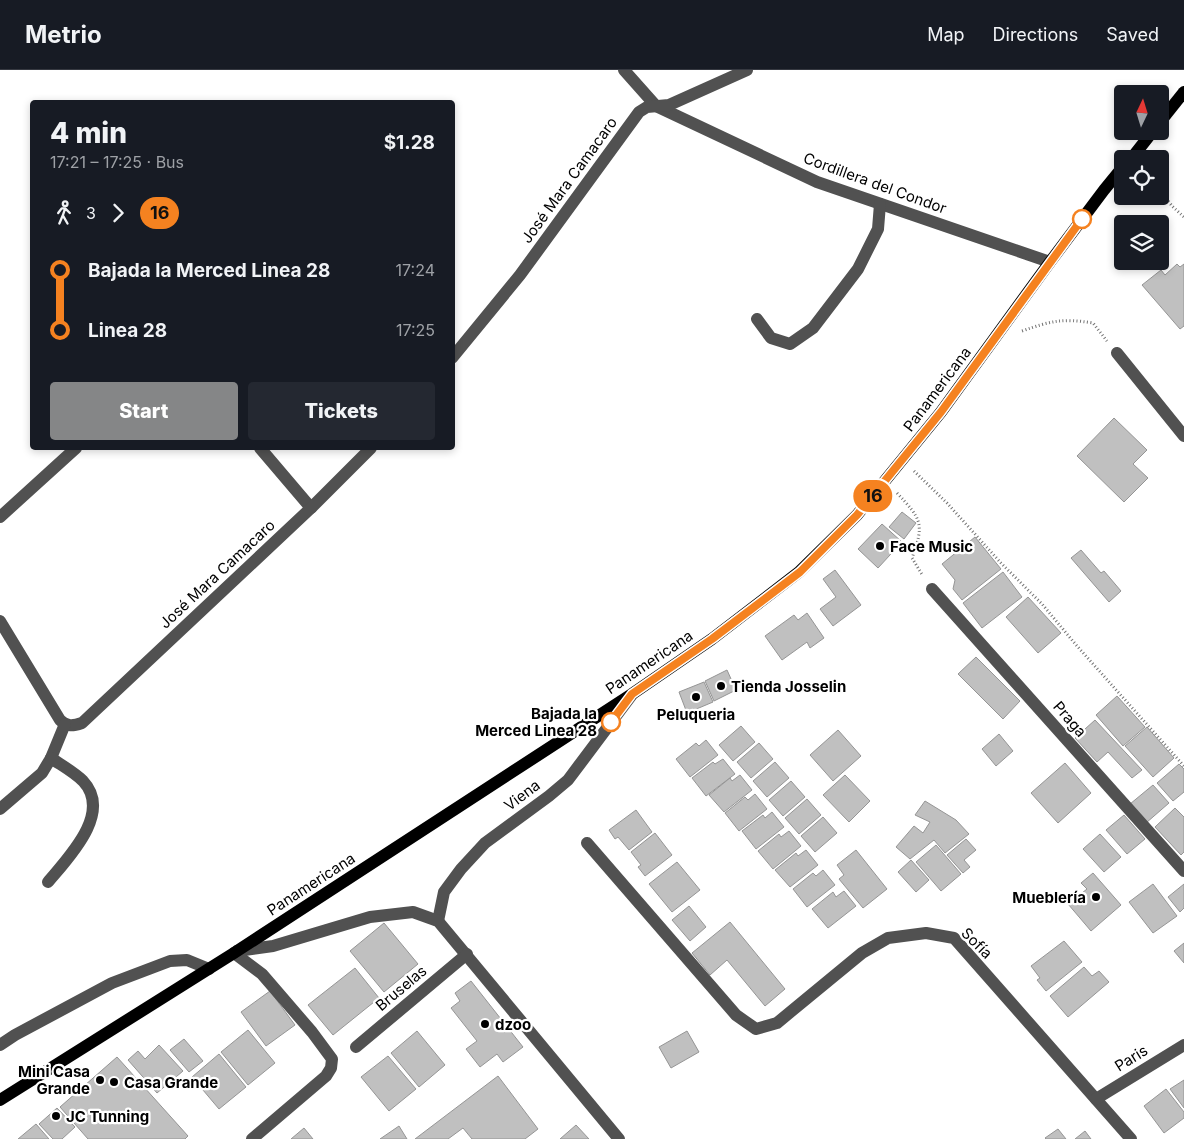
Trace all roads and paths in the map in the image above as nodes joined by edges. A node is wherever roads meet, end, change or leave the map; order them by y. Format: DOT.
graph roads {
  1 [pos="624,70"];
  2 [pos="746,70"];
  3 [pos="1184,92"];
  4 [pos="656,106"];
  5 [pos="1169,111"];
  6 [pos="1146,140"];
  7 [pos="1138,150"];
  8 [pos="1114,178"];
  9 [pos="1169,202"];
  10 [pos="880,204"];
  11 [pos="1184,216"];
  12 [pos="1050,262"];
  13 [pos="757,319"];
  14 [pos="995,339"];
  15 [pos="1117,353"];
  16 [pos="455,354"];
  17 [pos="1184,436"];
  18 [pos="74,450"];
  19 [pos="262,450"];
  20 [pos="369,450"];
  21 [pos="902,460"];
  22 [pos="885,481"];
  23 [pos="311,508"];
  24 [pos="0,517"];
  25 [pos="932,589"];
  26 [pos="0,622"];
  27 [pos="632,694"];
  28 [pos="65,724"];
  29 [pos="51,758"];
  30 [pos="1184,766"];
  31 [pos="0,809"];
  32 [pos="588,843"];
  33 [pos="1184,871"];
  34 [pos="48,882"];
  35 [pos="438,921"];
  36 [pos="236,952"];
  37 [pos="466,954"];
  38 [pos="209,969"];
  39 [pos="0,1045"];
  40 [pos="1184,1045"];
  41 [pos="356,1047"];
  42 [pos="1096,1099"];
  43 [pos="0,1100"];
  44 [pos="252,1139"];
  45 [pos="619,1139"];
  46 [pos="1131,1139"];
  1 -- 4 [label="street, Cordillera del Condor"];
  2 -- 4 [label="street, José Mara Camacaro"];
  3 -- 5 [label="main road"];
  4 -- 10 [label="street, Cordillera del Condor"];
  4 -- 16 [label="street, José Mara Camacaro"];
  6 -- 7 [label="main road"];
  8 -- 12 [label="main road, Panamericana"];
  9 -- 11 [label="path"];
  10 -- 12 [label="street, Cordillera del Condor"];
  10 -- 13 [label="street"];
  12 -- 14 [label="main road, Panamericana"];
  14 -- 15 [label="path"];
  14 -- 21 [label="main road, Panamericana"];
  15 -- 17 [label="street"];
  18 -- 24 [label="street"];
  19 -- 23 [label="street"];
  20 -- 23 [label="street, José Mara Camacaro"];
  21 -- 22 [label="main road, Panamericana"];
  21 -- 30 [label="path"];
  22 -- 25 [label="path"];
  22 -- 27 [label="main road, Panamericana"];
  23 -- 28 [label="street, José Mara Camacaro"];
  25 -- 33 [label="street, Praga"];
  26 -- 28 [label="street"];
  27 -- 35 [label="street, Viena"];
  27 -- 36 [label="main road, Panamericana"];
  28 -- 29 [label="street"];
  29 -- 31 [label="street"];
  29 -- 34 [label="street"];
  32 -- 42 [label="street, Sofía"];
  35 -- 36 [label="street"];
  35 -- 37 [label="street"];
  36 -- 38 [label="main road, Panamericana"];
  36 -- 44 [label="street"];
  37 -- 41 [label="street, Bruselas"];
  37 -- 45 [label="street"];
  38 -- 39 [label="street"];
  38 -- 43 [label="main road, Panamericana"];
  40 -- 42 [label="street, Paris"];
  42 -- 46 [label="street, Sofía"];
}
